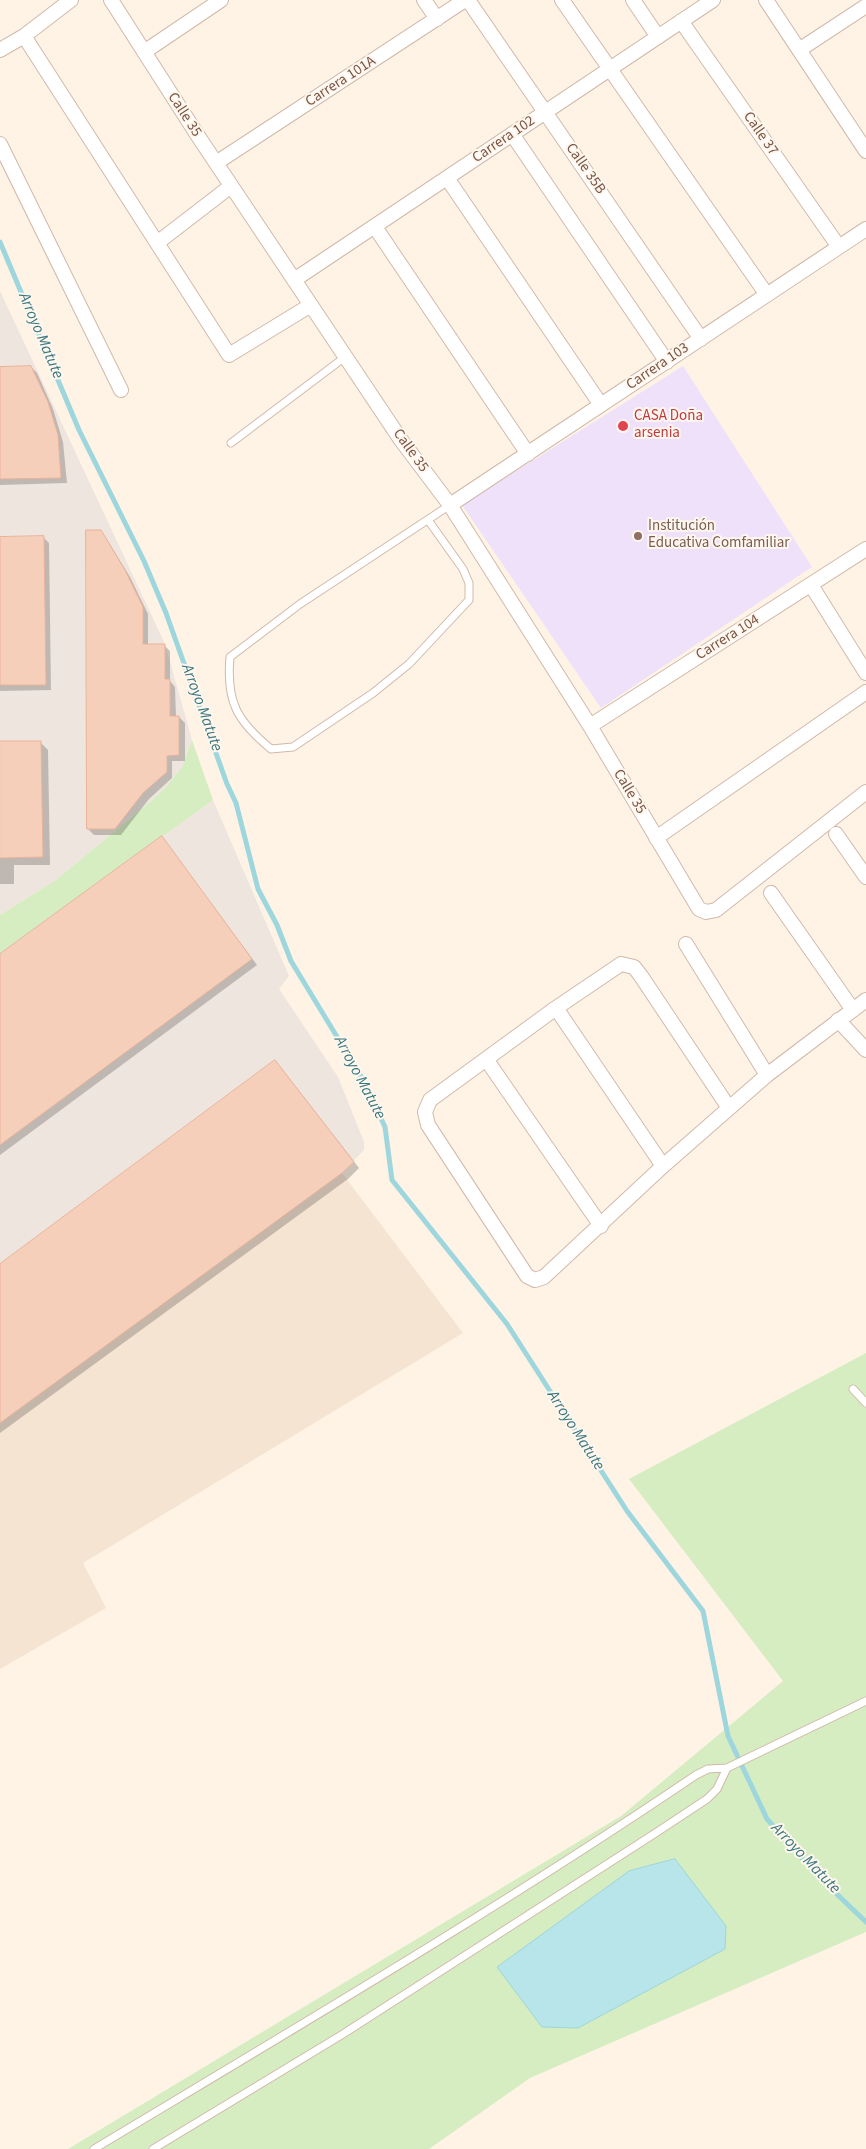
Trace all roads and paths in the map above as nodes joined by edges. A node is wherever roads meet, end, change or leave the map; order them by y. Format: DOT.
graph roads {
  1 [pos="71,0"];
  2 [pos="111,0"];
  3 [pos="221,0"];
  4 [pos="424,0"];
  5 [pos="467,0"];
  6 [pos="562,0"];
  7 [pos="633,0"];
  8 [pos="713,0"];
  9 [pos="766,0"];
  10 [pos="866,6"];
  11 [pos="437,19"];
  12 [pos="682,21"];
  13 [pos="24,36"];
  14 [pos="658,37"];
  15 [pos="0,50"];
  16 [pos="799,50"];
  17 [pos="144,52"];
  18 [pos="610,69"];
  19 [pos="545,112"];
  20 [pos="512,134"];
  21 [pos="0,144"];
  22 [pos="866,151"];
  23 [pos="216,163"];
  24 [pos="447,178"];
  25 [pos="231,186"];
  26 [pos="375,227"];
  27 [pos="866,229"];
  28 [pos="157,243"];
  29 [pos="839,247"];
  30 [pos="294,280"];
  31 [pos="767,295"];
  32 [pos="311,305"];
  33 [pos="701,339"];
  34 [pos="345,357"];
  35 [pos="667,362"];
  36 [pos="121,390"];
  37 [pos="601,405"];
  38 [pos="231,443"];
  39 [pos="528,454"];
  40 [pos="450,505"];
  41 [pos="428,520"];
  42 [pos="866,550"];
  43 [pos="810,585"];
  44 [pos="866,673"];
  45 [pos="866,692"];
  46 [pos="590,726"];
  47 [pos="866,792"];
  48 [pos="836,834"];
  49 [pos="656,838"];
  50 [pos="866,877"];
  51 [pos="771,893"];
  52 [pos="686,944"];
  53 [pos="866,1000"];
  54 [pos="556,1008"];
  55 [pos="853,1010"];
  56 [pos="838,1020"];
  57 [pos="866,1050"];
  58 [pos="486,1059"];
  59 [pos="767,1075"];
  60 [pos="729,1108"];
  61 [pos="663,1166"];
  62 [pos="601,1226"];
  63 [pos="853,1389"];
  64 [pos="866,1403"];
  65 [pos="866,1700"];
  66 [pos="727,1768"];
  67 [pos="94,2149"];
  68 [pos="152,2149"];
  1 -- 13 [label="street"];
  2 -- 17 [label="street, Calle 35"];
  3 -- 17 [label="street"];
  4 -- 11 [label="street"];
  5 -- 11 [label="street, Carrera 101A"];
  5 -- 19 [label="street, Calle 35B"];
  6 -- 18 [label="street"];
  7 -- 14 [label="street"];
  8 -- 12 [label="street, Carrera 102"];
  9 -- 16 [label="street"];
  10 -- 16 [label="street"];
  11 -- 23 [label="street, Carrera 101A"];
  12 -- 14 [label="street, Carrera 102"];
  12 -- 29 [label="street, Calle 37"];
  13 -- 15 [label="street"];
  13 -- 28 [label="street"];
  14 -- 18 [label="street, Carrera 102"];
  16 -- 22 [label="street"];
  17 -- 23 [label="street, Calle 35"];
  18 -- 19 [label="street, Carrera 102"];
  18 -- 31 [label="street"];
  19 -- 20 [label="street, Carrera 102"];
  19 -- 33 [label="street, Calle 35B"];
  20 -- 24 [label="street, Carrera 102"];
  20 -- 35 [label="street"];
  21 -- 36 [label="street"];
  23 -- 25 [label="street, Calle 35"];
  24 -- 26 [label="street, Carrera 102"];
  24 -- 37 [label="street"];
  25 -- 28 [label="street"];
  25 -- 30 [label="street, Calle 35"];
  26 -- 30 [label="street, Carrera 102"];
  26 -- 39 [label="street"];
  27 -- 29 [label="street, Carrera 103"];
  28 -- 32 [label="street"];
  29 -- 31 [label="street, Carrera 103"];
  30 -- 32 [label="street, Calle 35"];
  31 -- 33 [label="street, Carrera 103"];
  32 -- 34 [label="street, Calle 35"];
  33 -- 35 [label="street, Carrera 103"];
  34 -- 38 [label="lane"];
  34 -- 40 [label="street, Calle 35"];
  35 -- 37 [label="street, Carrera 103"];
  37 -- 39 [label="street, Carrera 103"];
  39 -- 40 [label="street, Carrera 103"];
  40 -- 41 [label="lane"];
  40 -- 46 [label="street, Calle 35"];
  41 -- 41 [label="lane"];
  42 -- 43 [label="street, Carrera 104"];
  43 -- 44 [label="street"];
  43 -- 46 [label="street, Carrera 104"];
  45 -- 49 [label="street"];
  46 -- 49 [label="street, Calle 35"];
  47 -- 49 [label="street, Calle 35"];
  48 -- 50 [label="street"];
  51 -- 55 [label="street"];
  52 -- 59 [label="street"];
  53 -- 55 [label="street"];
  54 -- 58 [label="street"];
  54 -- 60 [label="street"];
  54 -- 61 [label="street"];
  55 -- 56 [label="street"];
  56 -- 57 [label="street"];
  56 -- 59 [label="street"];
  58 -- 62 [label="street"];
  58 -- 62 [label="street"];
  59 -- 60 [label="street"];
  60 -- 61 [label="street"];
  61 -- 62 [label="street"];
  63 -- 64 [label="lane"];
  65 -- 66 [label="lane"];
  66 -- 67 [label="lane"];
  66 -- 68 [label="lane"];
}
